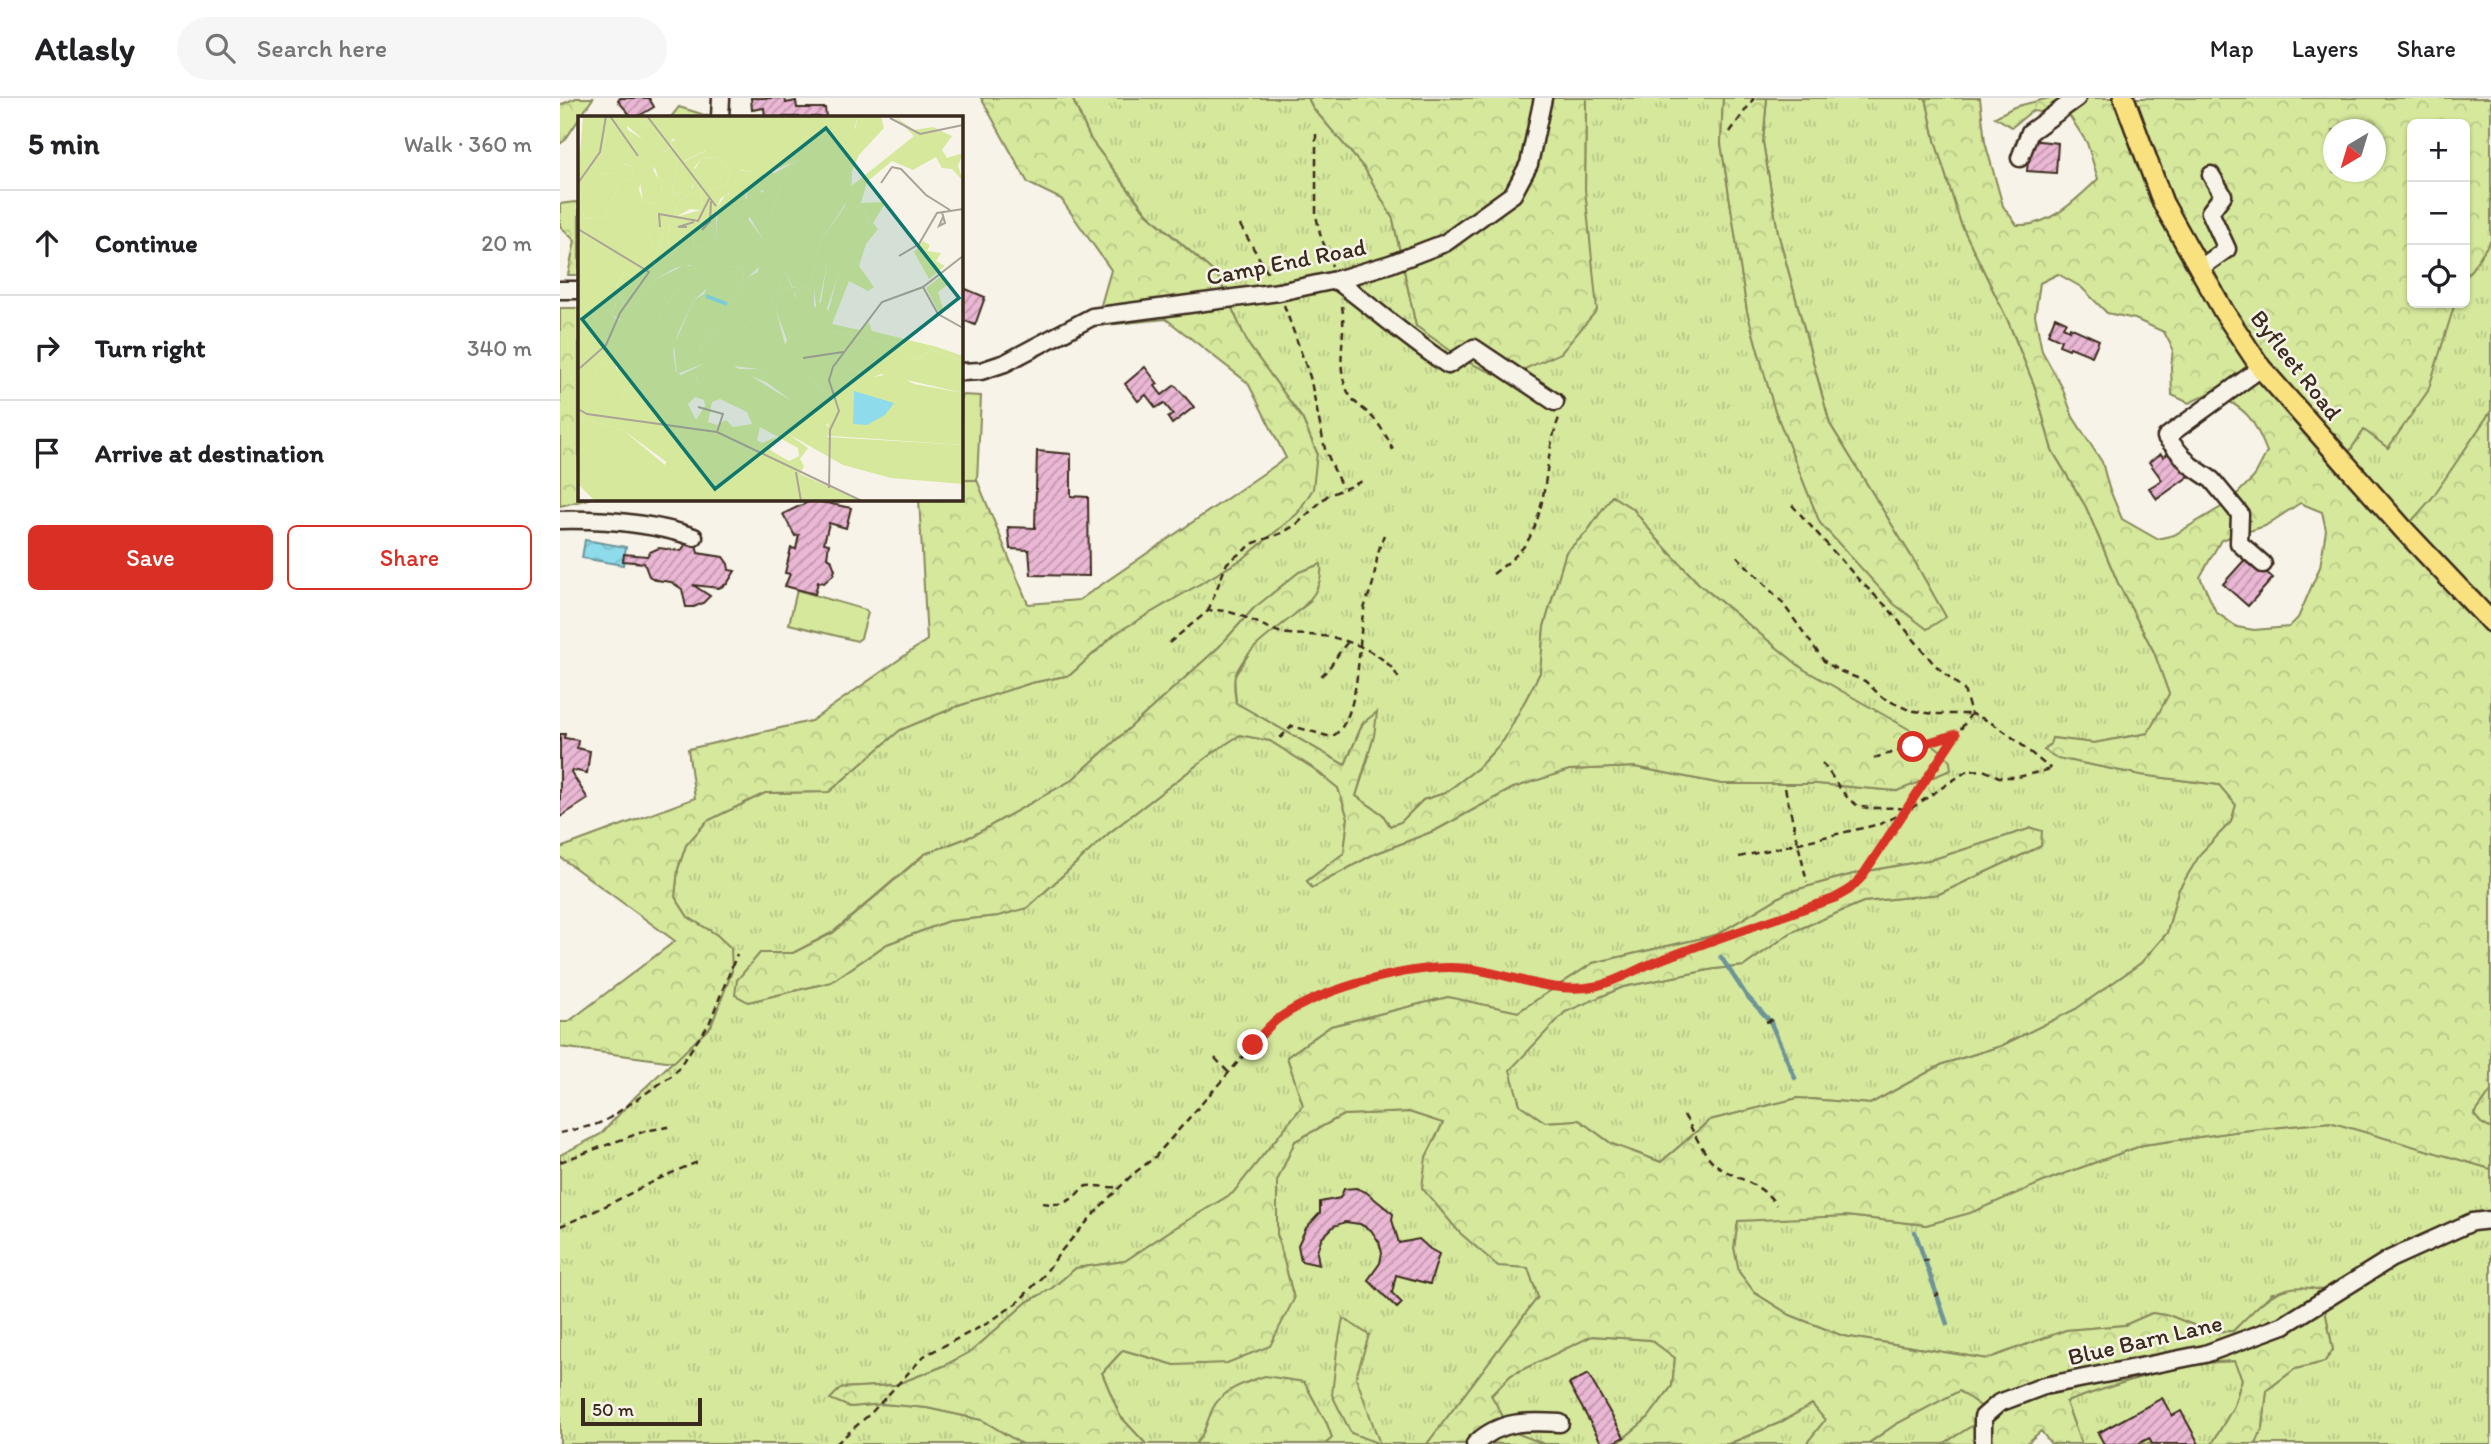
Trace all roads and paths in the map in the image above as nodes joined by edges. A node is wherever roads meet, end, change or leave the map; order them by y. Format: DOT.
graph roads {
  1 [pos="721,98"];
  2 [pos="1543,98"];
  3 [pos="1754,98"];
  4 [pos="2077,98"];
  5 [pos="2124,98"];
  6 [pos="720,116"];
  7 [pos="1730,132"];
  8 [pos="1316,134"];
  9 [pos="2020,158"];
  10 [pos="2211,176"];
  11 [pos="1240,225"];
  12 [pos="2199,269"];
  13 [pos="1336,280"];
  14 [pos="560,290"];
  15 [pos="578,290"];
  16 [pos="1279,292"];
  17 [pos="2260,368"];
  18 [pos="962,372"];
  19 [pos="1558,408"];
  20 [pos="1393,450"];
  21 [pos="1365,480"];
  22 [pos="1342,488"];
  23 [pos="1792,505"];
  24 [pos="560,520"];
  25 [pos="1384,535"];
  26 [pos="694,537"];
  27 [pos="1737,556"];
  28 [pos="2263,564"];
  29 [pos="1493,573"];
  30 [pos="1208,611"];
  31 [pos="2491,622"];
  32 [pos="1348,642"];
  33 [pos="1169,643"];
  34 [pos="1361,648"];
  35 [pos="1321,676"];
  36 [pos="1401,683"];
  37 [pos="1971,714"];
  38 [pos="1956,734"];
  39 [pos="1280,738"];
  40 [pos="1874,758"];
  41 [pos="1822,763"];
  42 [pos="1785,788"];
  43 [pos="1905,811"];
  44 [pos="1798,844"];
  45 [pos="1739,857"];
  46 [pos="1807,882"];
  47 [pos="737,954"];
  48 [pos="1774,1019"];
  49 [pos="1766,1022"];
  50 [pos="1215,1058"];
  51 [pos="1229,1073"];
  52 [pos="1685,1115"];
  53 [pos="673,1126"];
  54 [pos="560,1133"];
  55 [pos="698,1161"];
  56 [pos="560,1162"];
  57 [pos="1121,1187"];
  58 [pos="1042,1203"];
  59 [pos="1776,1205"];
  60 [pos="2491,1220"];
  61 [pos="560,1226"];
  62 [pos="1939,1294"];
  63 [pos="1934,1296"];
  64 [pos="1560,1423"];
  65 [pos="836,1444"];
  66 [pos="1475,1444"];
  67 [pos="1983,1444"];
  1 -- 6 [label="street"];
  2 -- 13 [label="street, Camp End Road"];
  3 -- 7 [label="path"];
  4 -- 9 [label="street"];
  5 -- 12 [label="main road, Byfleet Road"];
  8 -- 13 [label="path"];
  10 -- 12 [label="street"];
  11 -- 16 [label="path"];
  12 -- 17 [label="main road, Byfleet Road"];
  13 -- 16 [label="street, Camp End Road"];
  13 -- 19 [label="street"];
  13 -- 20 [label="path"];
  14 -- 15 [label="street"];
  16 -- 18 [label="street, Camp End Road"];
  16 -- 22 [label="path"];
  17 -- 28 [label="street"];
  17 -- 31 [label="main road, Byfleet Road"];
  19 -- 29 [label="path"];
  21 -- 22 [label="path"];
  22 -- 30 [label="path"];
  23 -- 37 [label="path"];
  24 -- 26 [label="street"];
  25 -- 34 [label="path"];
  27 -- 37 [label="path"];
  30 -- 32 [label="path"];
  30 -- 33 [label="path"];
  32 -- 34 [label="path"];
  32 -- 35 [label="path"];
  34 -- 36 [label="path"];
  34 -- 39 [label="path"];
  37 -- 38 [label="path"];
  37 -- 43 [label="path"];
  38 -- 40 [label="path"];
  38 -- 43 [label="path"];
  41 -- 43 [label="path"];
  42 -- 44 [label="path"];
  43 -- 44 [label="path"];
  43 -- 51 [label="path"];
  44 -- 45 [label="path"];
  44 -- 46 [label="path"];
  47 -- 54 [label="path"];
  48 -- 49 [label="path"];
  50 -- 51 [label="path"];
  51 -- 57 [label="path"];
  52 -- 59 [label="path"];
  53 -- 56 [label="path"];
  55 -- 61 [label="path"];
  57 -- 58 [label="path"];
  57 -- 65 [label="path"];
  60 -- 67 [label="street, Blue Barn Lane"];
  62 -- 63 [label="path"];
  64 -- 66 [label="street"];
}
